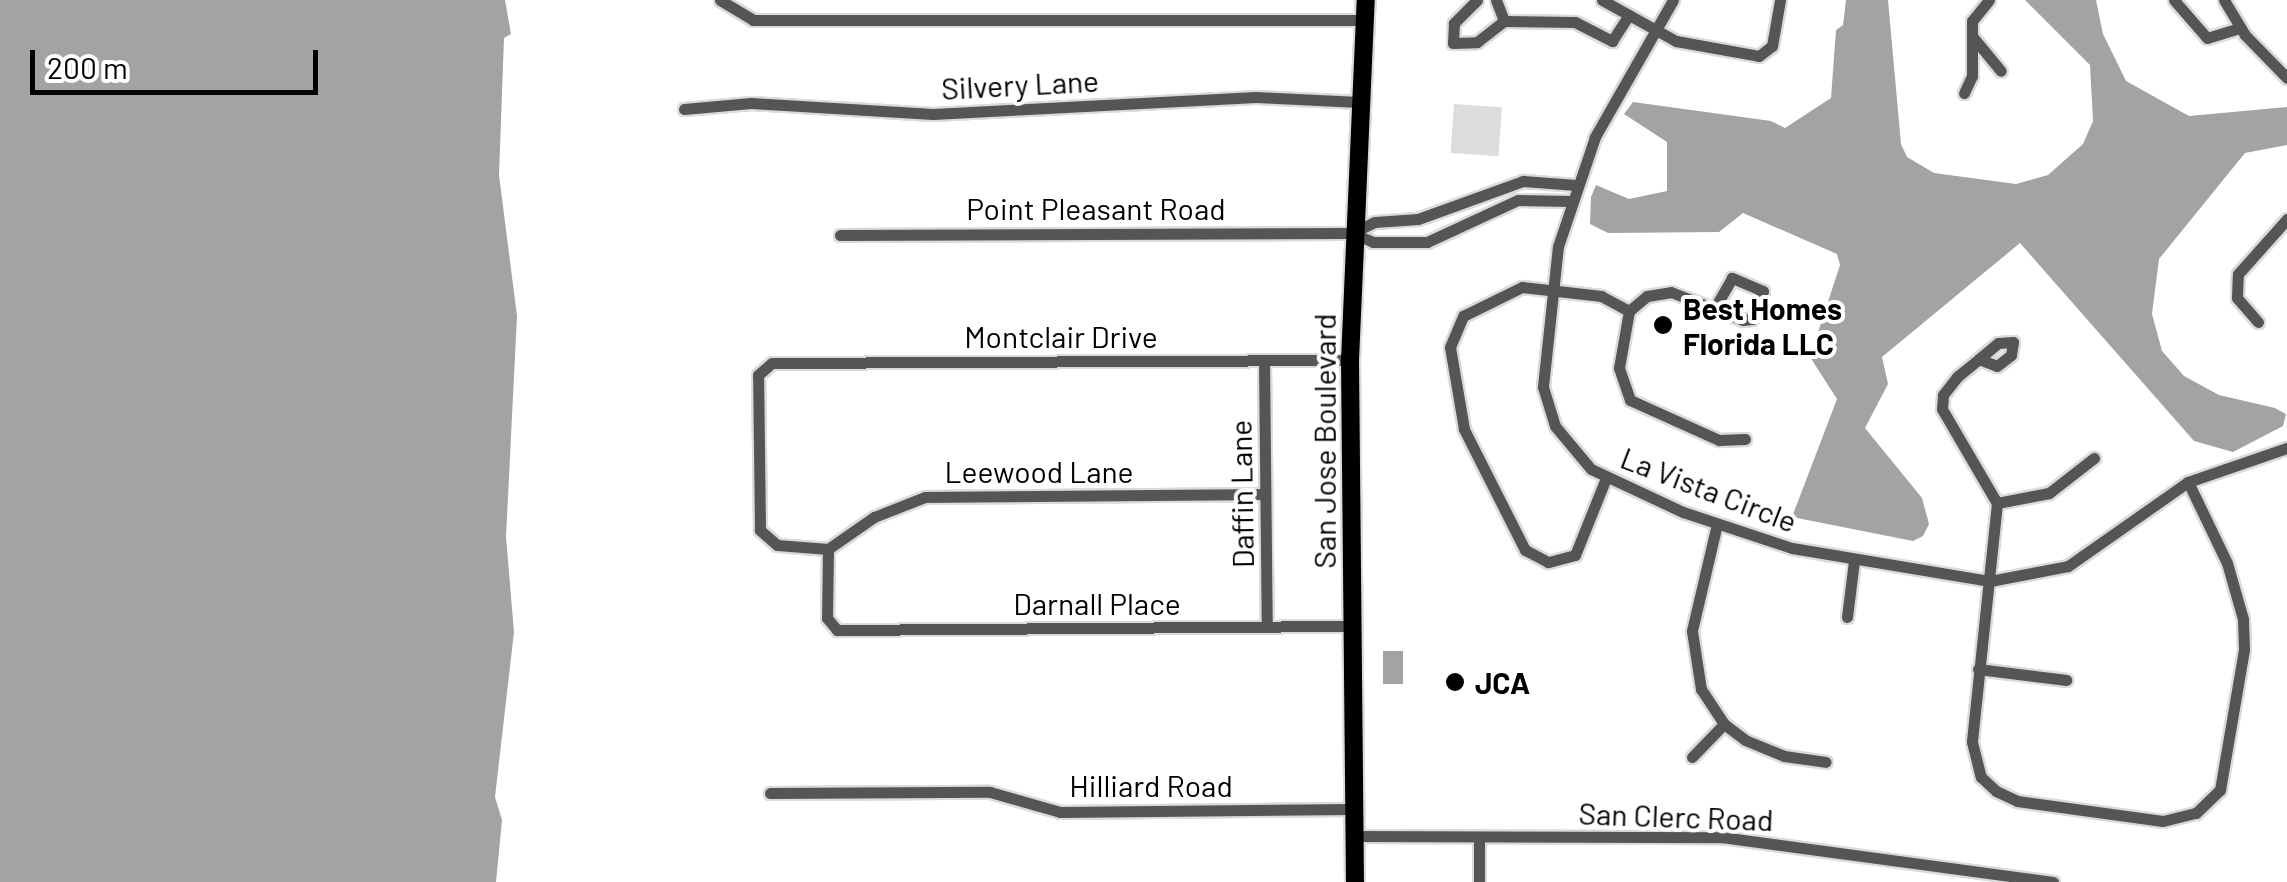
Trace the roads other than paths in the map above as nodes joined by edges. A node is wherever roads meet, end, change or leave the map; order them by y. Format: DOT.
graph roads {
  1 [pos="1366,0"];
  2 [pos="1478,0"];
  3 [pos="1496,0"];
  4 [pos="1602,0"];
  5 [pos="1674,0"];
  6 [pos="1780,0"];
  7 [pos="1988,0"];
  8 [pos="2174,0"];
  9 [pos="2224,0"];
  10 [pos="721,3"];
  11 [pos="1629,15"];
  12 [pos="1365,20"];
  13 [pos="1504,21"];
  14 [pos="2240,28"];
  15 [pos="1655,31"];
  16 [pos="1972,36"];
  17 [pos="2002,71"];
  18 [pos="2287,78"];
  19 [pos="1964,93"];
  20 [pos="1360,102"];
  21 [pos="684,109"];
  22 [pos="1576,184"];
  23 [pos="1504,188"];
  24 [pos="1510,202"];
  25 [pos="1570,202"];
  26 [pos="1459,204"];
  27 [pos="2287,219"];
  28 [pos="1468,224"];
  29 [pos="1352,233"];
  30 [pos="840,236"];
  31 [pos="1552,289"];
  32 [pos="1715,308"];
  33 [pos="1628,311"];
  34 [pos="2258,322"];
  35 [pos="1979,358"];
  36 [pos="1350,360"];
  37 [pos="1264,361"];
  38 [pos="1744,439"];
  39 [pos="2287,448"];
  40 [pos="2094,458"];
  41 [pos="1606,478"];
  42 [pos="2188,482"];
  43 [pos="1265,494"];
  44 [pos="1997,503"];
  45 [pos="1717,524"];
  46 [pos="828,549"];
  47 [pos="1854,561"];
  48 [pos="1990,581"];
  49 [pos="1846,617"];
  50 [pos="1352,626"];
  51 [pos="1268,627"];
  52 [pos="1978,668"];
  53 [pos="2066,680"];
  54 [pos="1724,724"];
  55 [pos="1692,757"];
  56 [pos="1826,762"];
  57 [pos="770,793"];
  58 [pos="1354,809"];
  59 [pos="1355,836"];
  60 [pos="1479,837"];
  61 [pos="1355,882"];
  62 [pos="1479,882"];
  63 [pos="2053,882"];
  1 -- 12 [label="main road, San Jose Boulevard"];
  2 -- 13 [label="street"];
  3 -- 13 [label="street"];
  4 -- 11 [label="street"];
  5 -- 15 [label="street, La Vista Circle"];
  6 -- 15 [label="street"];
  7 -- 16 [label="street"];
  8 -- 14 [label="street"];
  9 -- 14 [label="street"];
  10 -- 12 [label="street"];
  11 -- 13 [label="street"];
  11 -- 15 [label="street"];
  12 -- 20 [label="main road, San Jose Boulevard"];
  14 -- 18 [label="street"];
  15 -- 22 [label="street, La Vista Circle"];
  16 -- 17 [label="street"];
  16 -- 19 [label="street"];
  20 -- 21 [label="street, Silvery Lane"];
  20 -- 29 [label="main road, San Jose Boulevard"];
  22 -- 23 [label="street, Point Pleasant Road"];
  22 -- 25 [label="street, La Vista Circle"];
  23 -- 24 [label="street"];
  23 -- 26 [label="street, Point Pleasant Road"];
  24 -- 25 [label="street, Point Pleasant Road"];
  24 -- 28 [label="street, Point Pleasant Road"];
  25 -- 31 [label="street, La Vista Circle"];
  26 -- 28 [label="street"];
  26 -- 29 [label="street, Point Pleasant Road"];
  27 -- 34 [label="street"];
  28 -- 29 [label="street, Point Pleasant Road"];
  29 -- 30 [label="street, Point Pleasant Road"];
  29 -- 36 [label="main road, San Jose Boulevard"];
  31 -- 33 [label="street"];
  31 -- 41 [label="street, La Vista Circle"];
  31 -- 41 [label="street"];
  32 -- 32 [label="street"];
  32 -- 33 [label="street"];
  33 -- 38 [label="street"];
  35 -- 44 [label="street"];
  36 -- 37 [label="street, Montclair Drive"];
  36 -- 50 [label="main road, San Jose Boulevard"];
  37 -- 43 [label="street, Daffin Lane"];
  37 -- 46 [label="street, Montclair Drive"];
  39 -- 42 [label="street, La Vista Circle"];
  40 -- 44 [label="street"];
  41 -- 45 [label="street, La Vista Circle"];
  42 -- 48 [label="street, La Vista Circle"];
  42 -- 52 [label="street"];
  43 -- 46 [label="street, Leewood Lane"];
  43 -- 51 [label="street, Daffin Lane"];
  44 -- 48 [label="street"];
  45 -- 47 [label="street, La Vista Circle"];
  45 -- 54 [label="street"];
  46 -- 51 [label="street, Darnall Place"];
  47 -- 48 [label="street, La Vista Circle"];
  47 -- 49 [label="street"];
  48 -- 52 [label="street"];
  50 -- 51 [label="street, Darnall Place"];
  50 -- 58 [label="main road, San Jose Boulevard"];
  52 -- 53 [label="street"];
  54 -- 55 [label="street"];
  54 -- 56 [label="street"];
  57 -- 58 [label="street, Hilliard Road"];
  58 -- 59 [label="main road, San Jose Boulevard"];
  59 -- 60 [label="street, San Clerc Road"];
  59 -- 61 [label="main road, San Jose Boulevard"];
  60 -- 62 [label="street"];
  60 -- 63 [label="street, San Clerc Road"];
}
